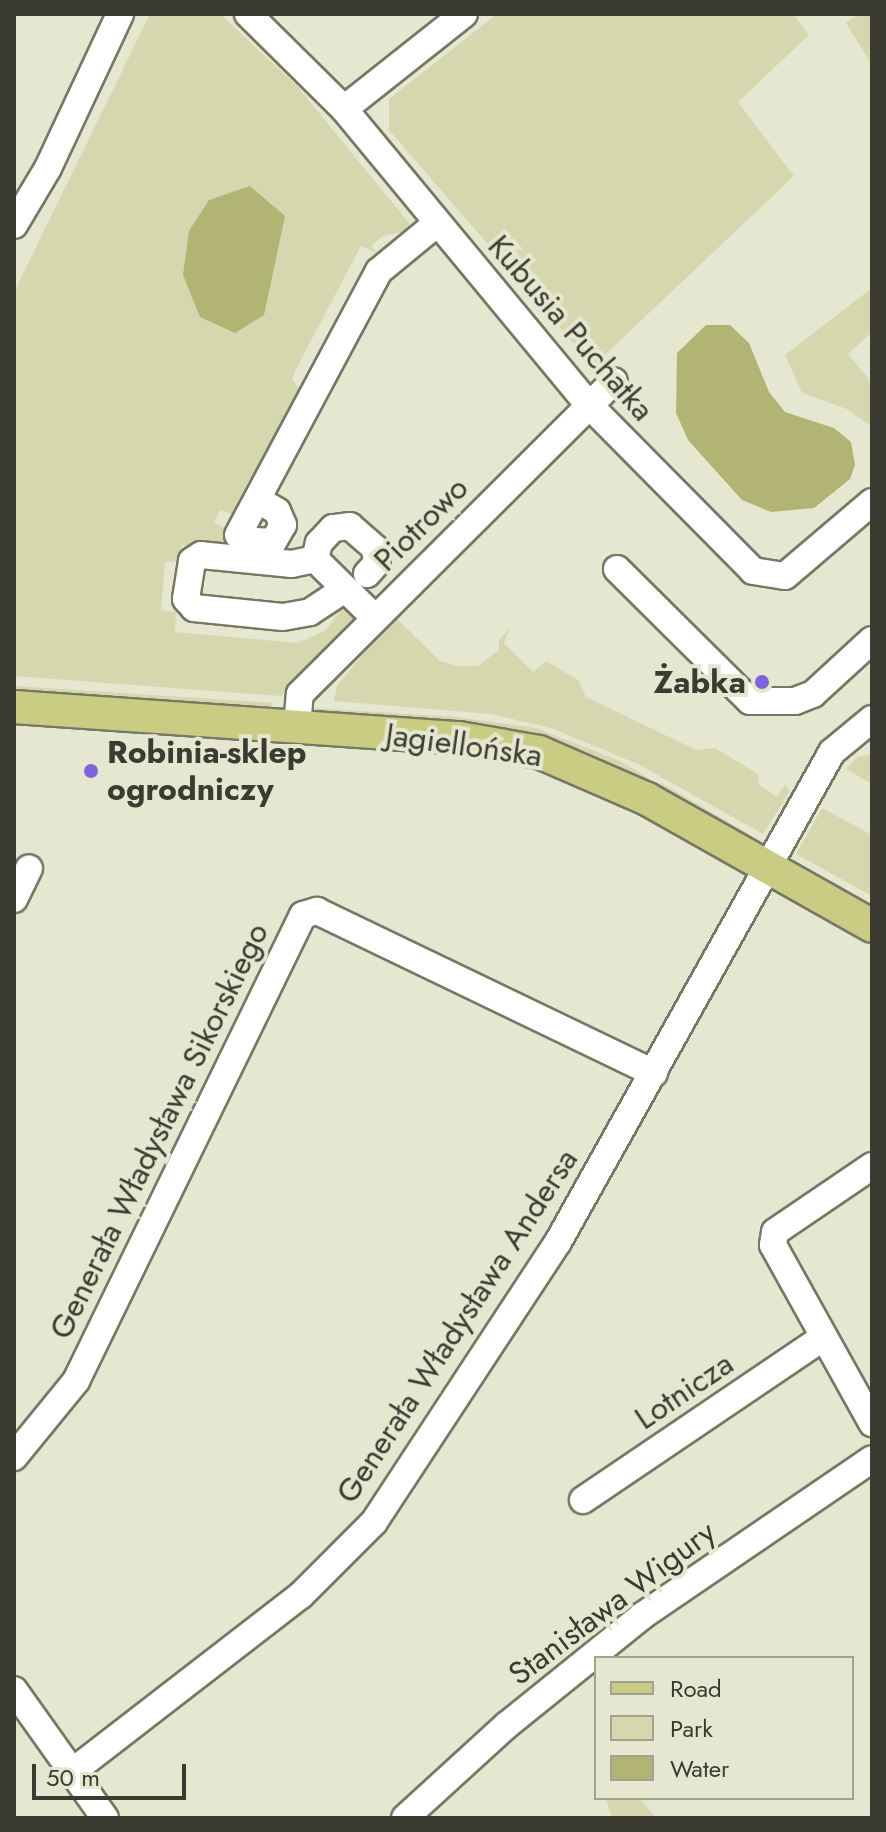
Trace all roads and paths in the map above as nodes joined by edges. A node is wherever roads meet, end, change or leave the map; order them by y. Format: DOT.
graph roads {
  1 [pos="120,14"];
  2 [pos="248,14"];
  3 [pos="464,14"];
  4 [pos="344,109"];
  5 [pos="436,224"];
  6 [pos="14,225"];
  7 [pos="614,381"];
  8 [pos="589,405"];
  9 [pos="258,500"];
  10 [pos="872,502"];
  11 [pos="315,559"];
  12 [pos="617,569"];
  13 [pos="356,582"];
  14 [pos="375,618"];
  15 [pos="872,640"];
  16 [pos="14,707"];
  17 [pos="872,719"];
  18 [pos="297,726"];
  19 [pos="766,866"];
  20 [pos="29,868"];
  21 [pos="14,899"];
  22 [pos="872,926"];
  23 [pos="654,1073"];
  24 [pos="872,1166"];
  25 [pos="822,1338"];
  26 [pos="872,1423"];
  27 [pos="14,1457"];
  28 [pos="872,1459"];
  29 [pos="583,1500"];
  30 [pos="14,1690"];
  31 [pos="72,1772"];
  32 [pos="105,1818"];
  33 [pos="405,1818"];
  1 -- 6 [label="street"];
  2 -- 4 [label="street, Kubusia Puchatka"];
  3 -- 4 [label="street"];
  4 -- 5 [label="street, Kubusia Puchatka"];
  5 -- 8 [label="street, Kubusia Puchatka"];
  5 -- 9 [label="street"];
  7 -- 8 [label="street, Piotrowo"];
  8 -- 10 [label="street, Kubusia Puchatka"];
  8 -- 14 [label="street, Piotrowo"];
  9 -- 9 [label="street"];
  11 -- 13 [label="street"];
  11 -- 13 [label="street"];
  11 -- 13 [label="street"];
  12 -- 15 [label="street"];
  13 -- 14 [label="street"];
  14 -- 18 [label="street, Piotrowo"];
  16 -- 18 [label="main road, Jagiellońska"];
  17 -- 19 [label="street, Generała Władysława Andersa"];
  18 -- 19 [label="main road, Jagiellońska"];
  19 -- 22 [label="main road, Jagiellońska"];
  19 -- 23 [label="street, Generała Władysława Andersa"];
  20 -- 21 [label="street"];
  23 -- 27 [label="street, Generała Władysława Sikorskiego"];
  23 -- 31 [label="street, Generała Władysława Andersa"];
  24 -- 25 [label="street"];
  25 -- 26 [label="street"];
  25 -- 29 [label="street, Lotnicza"];
  28 -- 33 [label="street, Stanisława Wigury"];
  30 -- 31 [label="street"];
  31 -- 32 [label="street"];
}
